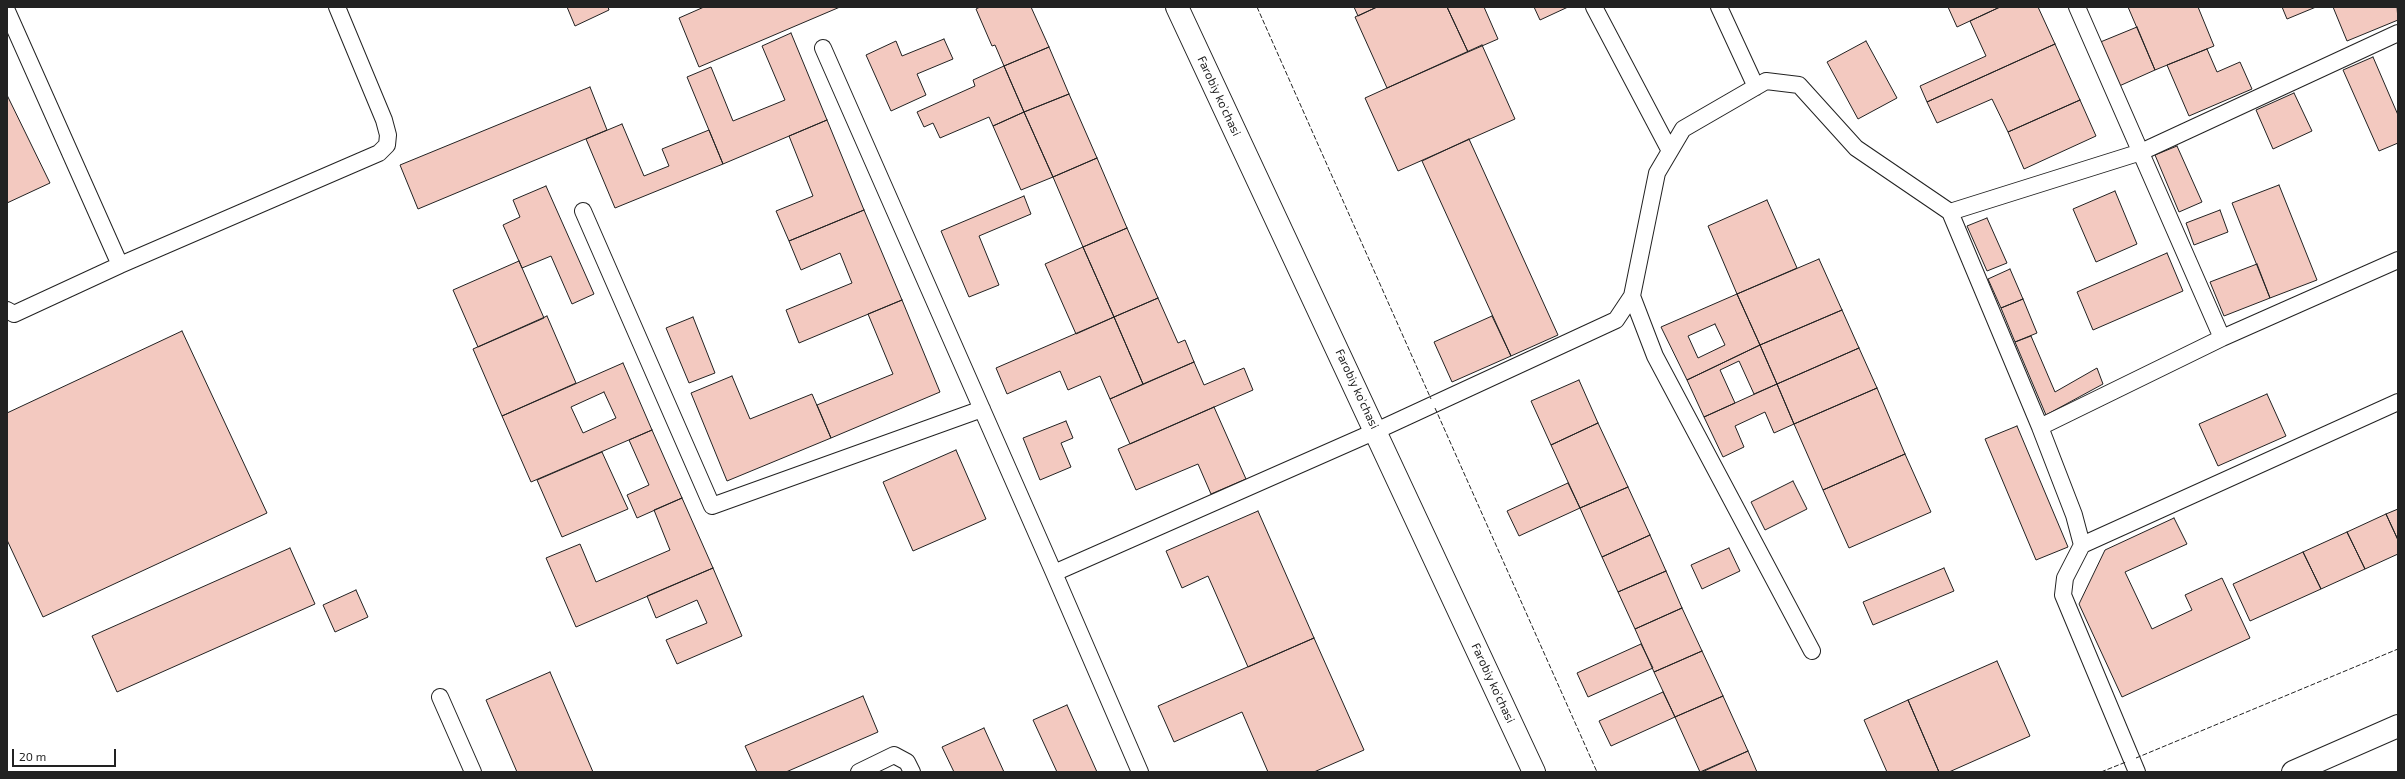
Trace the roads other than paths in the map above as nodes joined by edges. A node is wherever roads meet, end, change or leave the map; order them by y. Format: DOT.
graph roads {
  1 [pos="337,7"];
  2 [pos="1177,7"];
  3 [pos="1594,7"];
  4 [pos="1719,7"];
  5 [pos="2077,7"];
  6 [pos="7,11"];
  7 [pos="2398,33"];
  8 [pos="823,48"];
  9 [pos="1756,87"];
  10 [pos="1670,151"];
  11 [pos="2141,152"];
  12 [pos="583,211"];
  13 [pos="1950,212"];
  14 [pos="2398,260"];
  15 [pos="120,265"];
  16 [pos="1632,296"];
  17 [pos="7,310"];
  18 [pos="2222,338"];
  19 [pos="2398,402"];
  20 [pos="982,409"];
  21 [pos="2040,427"];
  22 [pos="1376,431"];
  23 [pos="2082,545"];
  24 [pos="1054,574"];
  25 [pos="1812,650"];
  26 [pos="440,697"];
  27 [pos="2398,726"];
  28 [pos="2306,769"];
  29 [pos="473,772"];
  30 [pos="859,772"];
  31 [pos="912,772"];
  32 [pos="1140,772"];
  33 [pos="1534,772"];
  34 [pos="2137,772"];
  1 -- 15 [label="lane"];
  2 -- 22 [label="street, Farobiy ko'chasi"];
  3 -- 10 [label="lane"];
  4 -- 9 [label="lane"];
  5 -- 11 [label="lane"];
  6 -- 15 [label="lane"];
  7 -- 11 [label="lane"];
  8 -- 20 [label="lane"];
  9 -- 10 [label="lane"];
  9 -- 13 [label="lane"];
  10 -- 16 [label="lane"];
  11 -- 13 [label="lane"];
  11 -- 18 [label="lane"];
  12 -- 20 [label="lane"];
  13 -- 21 [label="lane"];
  14 -- 18 [label="lane"];
  15 -- 17 [label="lane"];
  16 -- 22 [label="lane"];
  16 -- 25 [label="lane"];
  18 -- 21 [label="lane"];
  19 -- 23 [label="lane"];
  20 -- 24 [label="lane"];
  21 -- 23 [label="lane"];
  22 -- 24 [label="lane"];
  22 -- 33 [label="street, Farobiy ko'chasi"];
  23 -- 34 [label="lane"];
  24 -- 32 [label="lane"];
  26 -- 29 [label="lane"];
  27 -- 28 [label="street"];
  30 -- 31 [label="lane"];
}
